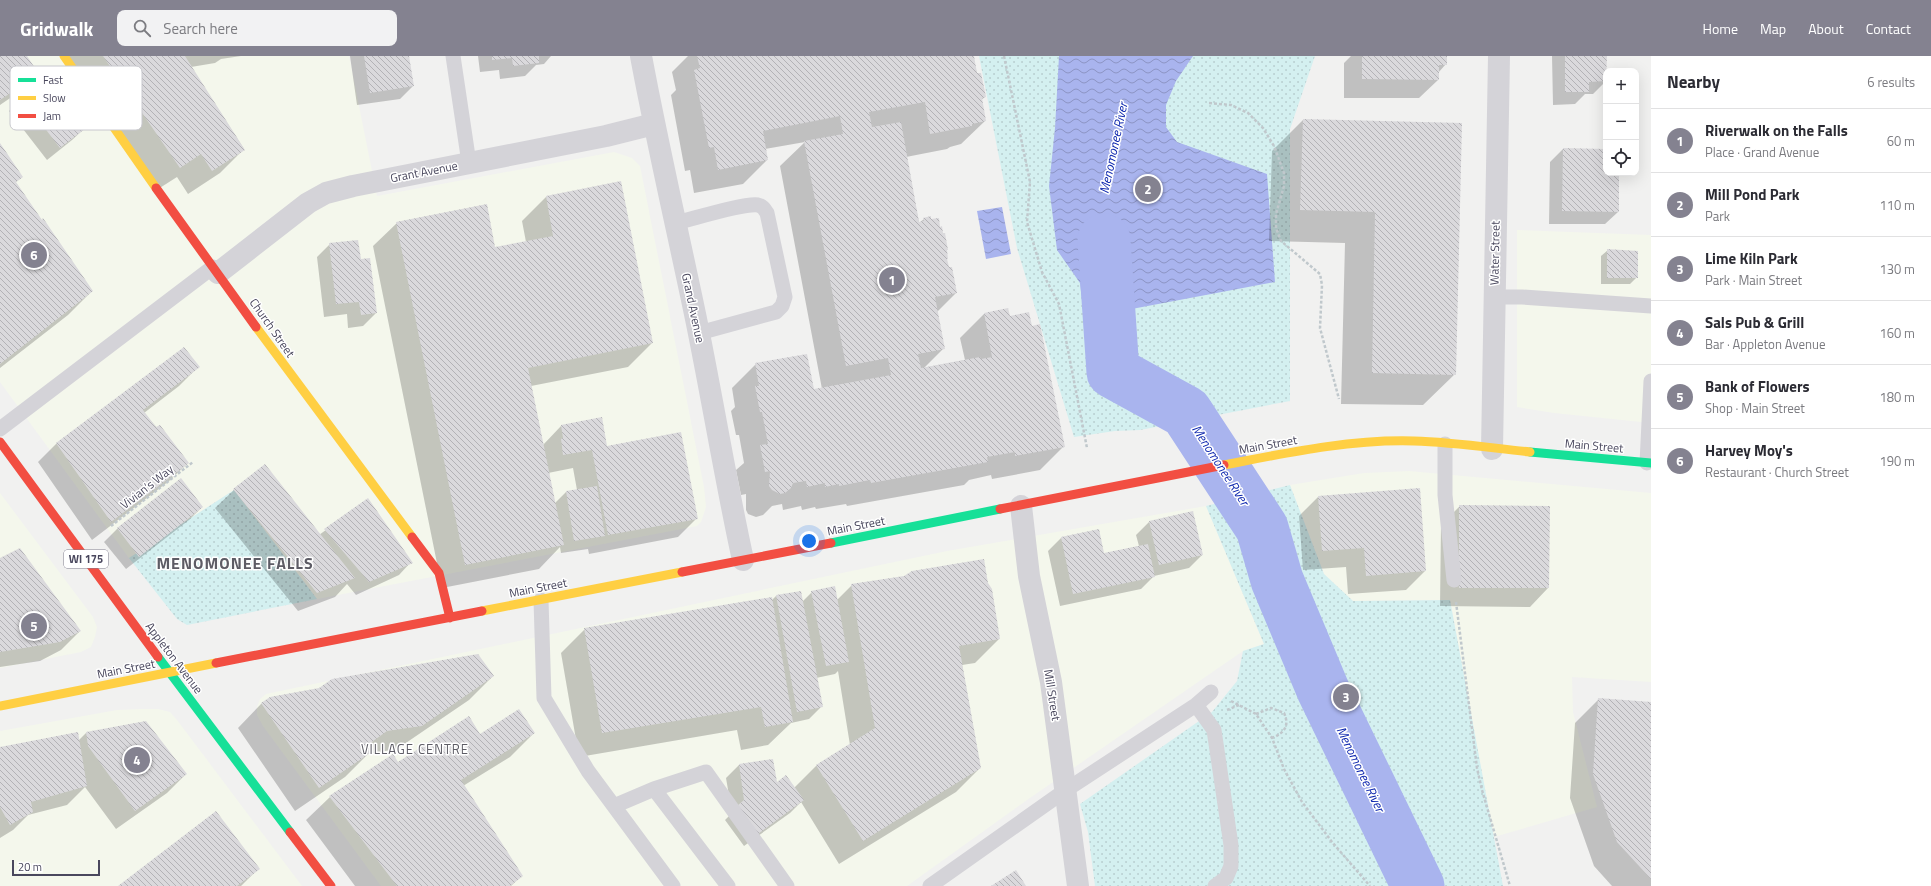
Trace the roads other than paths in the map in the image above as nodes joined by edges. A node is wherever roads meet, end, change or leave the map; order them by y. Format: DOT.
graph roads {
  1 [pos="64,56"];
  2 [pos="453,56"];
  3 [pos="641,56"];
  4 [pos="1498,56"];
  5 [pos="71,66"];
  6 [pos="654,124"];
  7 [pos="115,130"];
  8 [pos="469,163"];
  9 [pos="675,223"];
  10 [pos="216,270"];
  11 [pos="1494,297"];
  12 [pos="1651,306"];
  13 [pos="699,333"];
  14 [pos="1651,381"];
  15 [pos="0,429"];
  16 [pos="0,442"];
  17 [pos="1445,444"];
  18 [pos="1492,449"];
  19 [pos="1649,463"];
  20 [pos="1021,506"];
  21 [pos="743,560"];
  22 [pos="1454,580"];
  23 [pos="541,600"];
  24 [pos="450,618"];
  25 [pos="170,673"];
  26 [pos="1211,692"];
  27 [pos="1196,705"];
  28 [pos="0,706"];
  29 [pos="654,789"];
  30 [pos="1066,790"];
  31 [pos="614,806"];
  32 [pos="331,886"];
  33 [pos="673,886"];
  34 [pos="728,886"];
  35 [pos="788,886"];
  36 [pos="930,886"];
  37 [pos="1078,886"];
  38 [pos="1214,886"];
  1 -- 5 [label="main road, Church Street"];
  2 -- 8 [label="lane"];
  3 -- 6 [label="street, Grand Avenue"];
  4 -- 11 [label="street, Water Street"];
  6 -- 8 [label="street, Grant Avenue"];
  6 -- 9 [label="street, Grand Avenue"];
  7 -- 10 [label="main road, Church Street"];
  8 -- 10 [label="street, Grant Avenue"];
  9 -- 13 [label="street, Grand Avenue"];
  9 -- 13 [label="lane"];
  10 -- 15 [label="lane"];
  10 -- 24 [label="main road, Church Street"];
  11 -- 12 [label="lane"];
  11 -- 18 [label="street, Water Street"];
  13 -- 21 [label="street, Grand Avenue"];
  14 -- 19 [label="lane"];
  16 -- 25 [label="main road, Appleton Avenue / WI 175"];
  17 -- 18 [label="main road, Main Street"];
  17 -- 20 [label="main road, Main Street"];
  17 -- 22 [label="lane"];
  18 -- 19 [label="main road, Main Street"];
  20 -- 21 [label="main road, Main Street"];
  20 -- 30 [label="street, Mill Street"];
  21 -- 23 [label="main road, Main Street"];
  23 -- 24 [label="main road, Main Street"];
  23 -- 31 [label="lane"];
  24 -- 25 [label="main road, Main Street"];
  25 -- 28 [label="main road, Main Street"];
  25 -- 32 [label="main road, Appleton Avenue / WI 175"];
  26 -- 27 [label="lane"];
  27 -- 30 [label="lane"];
  27 -- 38 [label="lane"];
  29 -- 31 [label="lane"];
  29 -- 34 [label="lane"];
  29 -- 35 [label="lane"];
  30 -- 36 [label="lane"];
  30 -- 37 [label="street, Mill Street"];
  31 -- 33 [label="lane"];
}
